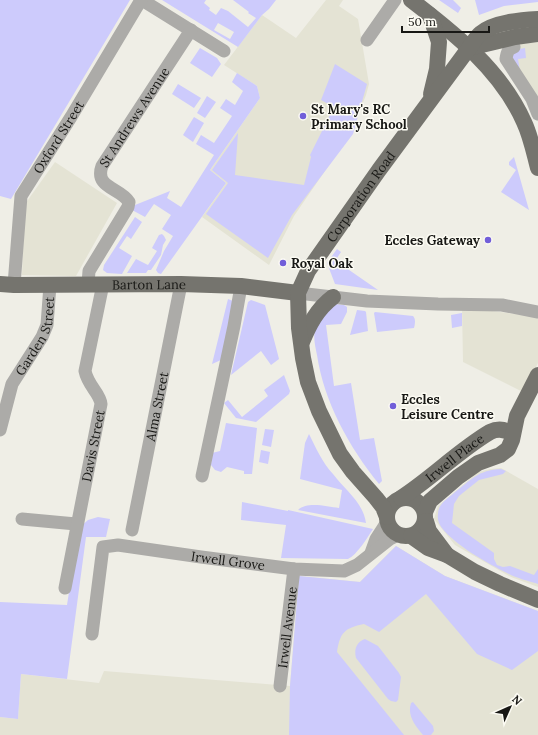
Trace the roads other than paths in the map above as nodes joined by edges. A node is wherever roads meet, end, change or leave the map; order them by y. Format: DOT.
graph roads {
  1 [pos="142,0"];
  2 [pos="395,0"];
  3 [pos="411,0"];
  4 [pos="430,15"];
  5 [pos="538,19"];
  6 [pos="191,30"];
  7 [pos="538,34"];
  8 [pos="367,40"];
  9 [pos="514,47"];
  10 [pos="469,48"];
  11 [pos="224,51"];
  12 [pos="428,103"];
  13 [pos="538,114"];
  14 [pos="538,168"];
  15 [pos="126,198"];
  16 [pos="96,284"];
  17 [pos="181,284"];
  18 [pos="7,285"];
  19 [pos="50,285"];
  20 [pos="241,286"];
  21 [pos="298,293"];
  22 [pos="333,297"];
  23 [pos="538,312"];
  24 [pos="301,344"];
  25 [pos="538,375"];
  26 [pos="0,430"];
  27 [pos="512,434"];
  28 [pos="202,476"];
  29 [pos="401,498"];
  30 [pos="425,517"];
  31 [pos="22,519"];
  32 [pos="387,520"];
  33 [pos="76,524"];
  34 [pos="132,530"];
  35 [pos="404,536"];
  36 [pos="371,553"];
  37 [pos="447,555"];
  38 [pos="294,569"];
  39 [pos="65,588"];
  40 [pos="538,600"];
  41 [pos="92,634"];
  42 [pos="280,686"];
  1 -- 6 [label="street"];
  1 -- 18 [label="street, Oxford Street"];
  2 -- 8 [label="street"];
  3 -- 4 [label="main road"];
  4 -- 10 [label="main road"];
  4 -- 12 [label="main road, Corporation Road"];
  5 -- 10 [label="main road, Corporation Road"];
  6 -- 11 [label="street"];
  6 -- 15 [label="street, St Andrews Avenue"];
  7 -- 10 [label="main road"];
  9 -- 13 [label="street"];
  10 -- 12 [label="main road, Corporation Road"];
  10 -- 14 [label="main road"];
  12 -- 21 [label="main road, Corporation Road"];
  15 -- 16 [label="street, Davis Street"];
  16 -- 17 [label="main road, Barton Lane"];
  16 -- 19 [label="main road, Barton Lane"];
  16 -- 33 [label="street, Davis Street"];
  17 -- 20 [label="main road, Barton Lane"];
  17 -- 34 [label="street, Alma Street"];
  18 -- 19 [label="main road, Barton Lane"];
  19 -- 26 [label="street, Garden Street"];
  20 -- 21 [label="main road, Barton Lane"];
  20 -- 28 [label="street"];
  21 -- 22 [label="street"];
  21 -- 24 [label="main road"];
  22 -- 23 [label="street"];
  22 -- 24 [label="main road"];
  24 -- 32 [label="main road"];
  25 -- 27 [label="main road, Irwell Place"];
  27 -- 29 [label="main road, Irwell Place"];
  27 -- 30 [label="main road, Irwell Place"];
  29 -- 30 [label="main road"];
  29 -- 32 [label="main road"];
  30 -- 35 [label="main road"];
  30 -- 37 [label="main road"];
  31 -- 33 [label="street"];
  32 -- 35 [label="main road"];
  32 -- 36 [label="street, Irwell Grove"];
  33 -- 39 [label="street, Davis Street"];
  35 -- 36 [label="street, Irwell Grove"];
  35 -- 37 [label="main road"];
  36 -- 38 [label="street, Irwell Grove"];
  37 -- 40 [label="main road"];
  38 -- 41 [label="street, Irwell Grove"];
  38 -- 42 [label="street, Irwell Avenue"];
}
